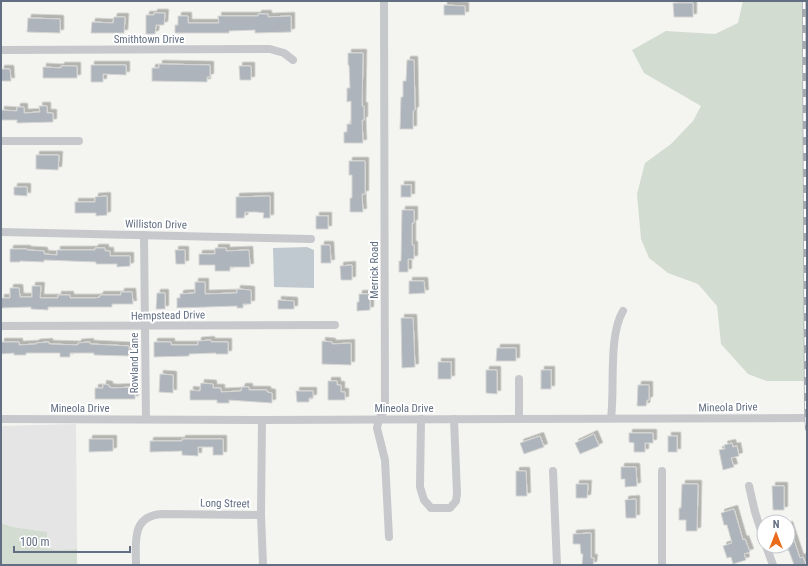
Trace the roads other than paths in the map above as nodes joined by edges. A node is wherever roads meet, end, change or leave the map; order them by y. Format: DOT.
graph roads {
  1 [pos="384,1"];
  2 [pos="1,50"];
  3 [pos="293,60"];
  4 [pos="1,141"];
  5 [pos="79,141"];
  6 [pos="1,232"];
  7 [pos="144,235"];
  8 [pos="311,239"];
  9 [pos="623,311"];
  10 [pos="336,325"];
  11 [pos="1,326"];
  12 [pos="145,326"];
  13 [pos="519,379"];
  14 [pos="611,418"];
  15 [pos="807,418"];
  16 [pos="1,419"];
  17 [pos="146,419"];
  18 [pos="378,419"];
  19 [pos="421,419"];
  20 [pos="454,419"];
  21 [pos="519,419"];
  22 [pos="262,420"];
  23 [pos="553,471"];
  24 [pos="662,471"];
  25 [pos="749,486"];
  26 [pos="261,515"];
  27 [pos="756,515"];
  28 [pos="389,536"];
  29 [pos="769,554"];
  30 [pos="136,565"];
  31 [pos="262,565"];
  32 [pos="557,565"];
  33 [pos="662,565"];
  34 [pos="773,565"];
  1 -- 18 [label="street, Merrick Road"];
  2 -- 3 [label="street, Smithtown Drive"];
  4 -- 5 [label="street"];
  6 -- 7 [label="street, Williston Drive"];
  7 -- 8 [label="street, Williston Drive"];
  7 -- 12 [label="street, Rowland Lane"];
  9 -- 14 [label="street"];
  10 -- 12 [label="street, Hempstead Drive"];
  11 -- 12 [label="street, Hempstead Drive"];
  12 -- 17 [label="street, Rowland Lane"];
  13 -- 21 [label="street"];
  14 -- 15 [label="street, Mineola Drive"];
  14 -- 21 [label="street, Mineola Drive"];
  16 -- 17 [label="street, Mineola Drive"];
  17 -- 22 [label="street, Mineola Drive"];
  18 -- 19 [label="street, Mineola Drive"];
  18 -- 22 [label="street, Mineola Drive"];
  18 -- 28 [label="street, Merrick Road"];
  19 -- 20 [label="street, Mineola Drive"];
  19 -- 20 [label="street"];
  20 -- 21 [label="street, Mineola Drive"];
  22 -- 26 [label="street, Long Street"];
  23 -- 32 [label="street"];
  24 -- 33 [label="street"];
  25 -- 27 [label="street"];
  26 -- 30 [label="street, Long Street"];
  26 -- 31 [label="street"];
  29 -- 34 [label="street"];
}
